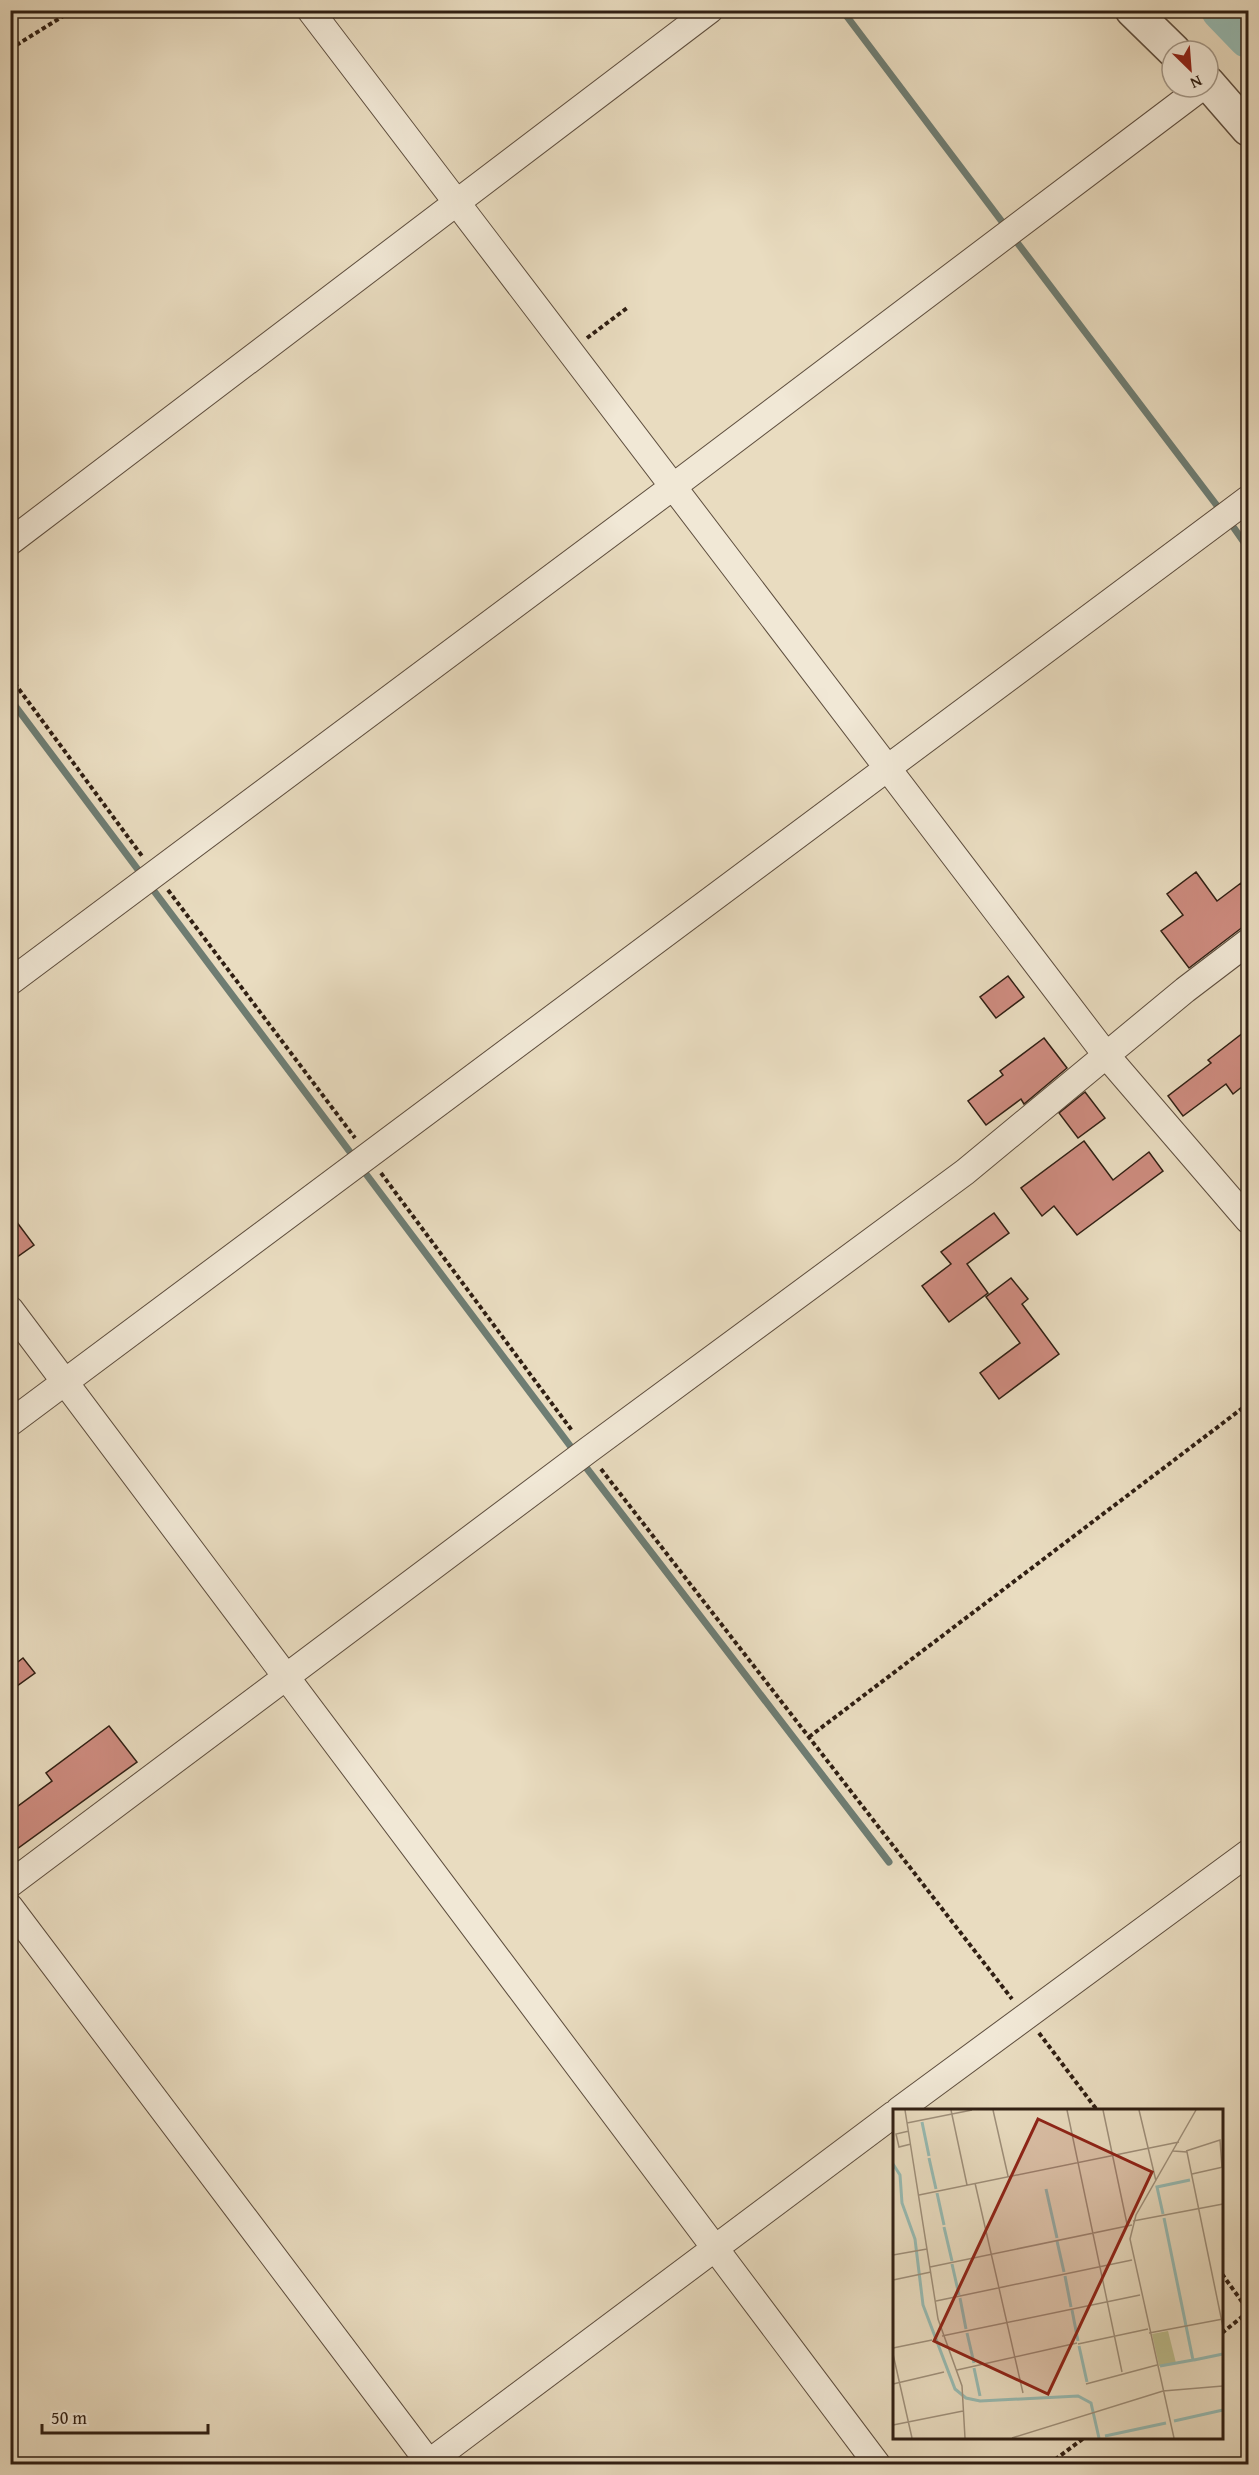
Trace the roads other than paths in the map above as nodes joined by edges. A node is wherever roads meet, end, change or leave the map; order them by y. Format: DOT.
graph roads {
  1 [pos="310,10"];
  2 [pos="710,10"];
  3 [pos="1132,10"];
  4 [pos="1162,39"];
  5 [pos="1220,97"];
  6 [pos="1186,99"];
  7 [pos="1248,129"];
  8 [pos="458,202"];
  9 [pos="674,486"];
  10 [pos="1248,499"];
  11 [pos="10,542"];
  12 [pos="887,770"];
  13 [pos="1248,942"];
  14 [pos="10,982"];
  15 [pos="1106,1055"];
  16 [pos="1248,1220"];
  17 [pos="10,1309"];
  18 [pos="64,1381"];
  19 [pos="10,1423"];
  20 [pos="285,1678"];
  21 [pos="1248,1853"];
  22 [pos="10,1884"];
  23 [pos="10,1907"];
  24 [pos="900,2109"];
  25 [pos="893,2115"];
  26 [pos="714,2248"];
  27 [pos="429,2464"];
  28 [pos="877,2464"];
  1 -- 8 [label="street"];
  2 -- 8 [label="street"];
  3 -- 4 [label="street"];
  5 -- 7 [label="street"];
  6 -- 9 [label="street"];
  8 -- 9 [label="street"];
  8 -- 11 [label="street"];
  9 -- 12 [label="street"];
  9 -- 14 [label="street"];
  10 -- 12 [label="street"];
  12 -- 15 [label="street"];
  12 -- 18 [label="street"];
  13 -- 15 [label="street"];
  15 -- 16 [label="street"];
  15 -- 20 [label="street"];
  17 -- 18 [label="street"];
  18 -- 19 [label="street"];
  18 -- 20 [label="street"];
  20 -- 22 [label="street"];
  20 -- 26 [label="street"];
  21 -- 24 [label="street"];
  23 -- 27 [label="street"];
  25 -- 26 [label="street"];
  26 -- 27 [label="street"];
  26 -- 28 [label="street"];
}
